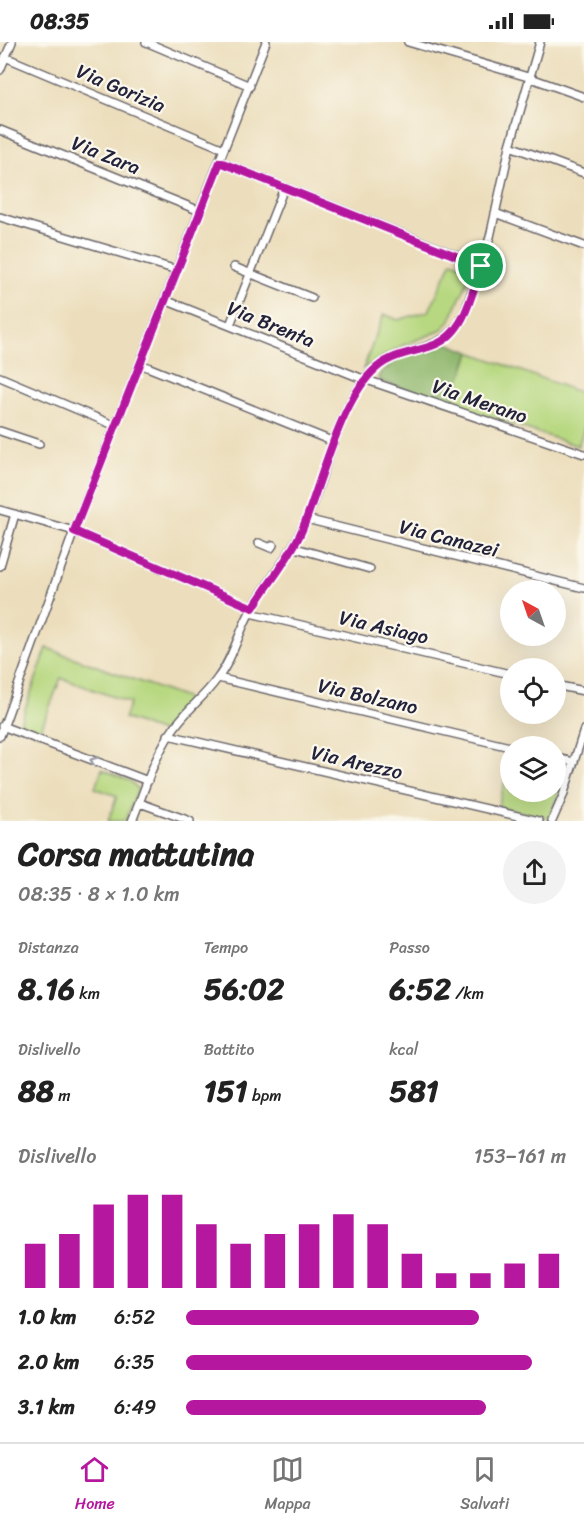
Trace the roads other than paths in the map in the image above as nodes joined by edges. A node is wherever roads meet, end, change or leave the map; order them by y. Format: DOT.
graph roads {
  1 [pos="12,42"];
  2 [pos="146,42"];
  3 [pos="266,42"];
  4 [pos="408,42"];
  5 [pos="540,42"];
  6 [pos="5,57"];
  7 [pos="0,70"];
  8 [pos="528,77"];
  9 [pos="250,86"];
  10 [pos="584,97"];
  11 [pos="0,130"];
  12 [pos="510,146"];
  13 [pos="224,149"];
  14 [pos="220,162"];
  15 [pos="584,173"];
  16 [pos="284,188"];
  17 [pos="200,211"];
  18 [pos="495,213"];
  19 [pos="0,217"];
  20 [pos="584,246"];
  21 [pos="481,266"];
  22 [pos="234,267"];
  23 [pos="177,270"];
  24 [pos="250,273"];
  25 [pos="312,297"];
  26 [pos="165,300"];
  27 [pos="230,325"];
  28 [pos="140,364"];
  29 [pos="0,377"];
  30 [pos="365,379"];
  31 [pos="116,426"];
  32 [pos="0,432"];
  33 [pos="334,442"];
  34 [pos="39,444"];
  35 [pos="584,454"];
  36 [pos="0,510"];
  37 [pos="15,514"];
  38 [pos="306,519"];
  39 [pos="74,531"];
  40 [pos="259,543"];
  41 [pos="273,545"];
  42 [pos="292,547"];
  43 [pos="0,566"];
  44 [pos="370,569"];
  45 [pos="584,588"];
  46 [pos="251,610"];
  47 [pos="500,672"];
  48 [pos="218,678"];
  49 [pos="566,688"];
  50 [pos="584,692"];
  51 [pos="2,726"];
  52 [pos="584,730"];
  53 [pos="168,735"];
  54 [pos="0,736"];
  55 [pos="500,745"];
  56 [pos="566,760"];
  57 [pos="574,762"];
  58 [pos="148,781"];
  59 [pos="140,803"];
  60 [pos="132,821"];
  61 [pos="190,821"];
  62 [pos="539,821"];
  63 [pos="552,821"];
  1 -- 6 [label="street"];
  2 -- 9 [label="street"];
  3 -- 9 [label="street"];
  4 -- 8 [label="street"];
  5 -- 8 [label="street"];
  6 -- 7 [label="street"];
  6 -- 13 [label="street, Via Gorizia"];
  8 -- 10 [label="street"];
  8 -- 12 [label="street"];
  9 -- 13 [label="street"];
  11 -- 17 [label="street, Via Zara"];
  12 -- 15 [label="street"];
  12 -- 18 [label="street"];
  13 -- 14 [label="street"];
  14 -- 16 [label="street"];
  14 -- 17 [label="street"];
  16 -- 21 [label="street"];
  16 -- 24 [label="street"];
  17 -- 23 [label="street"];
  18 -- 20 [label="street"];
  18 -- 21 [label="street"];
  19 -- 23 [label="street"];
  21 -- 30 [label="street"];
  22 -- 24 [label="street"];
  23 -- 26 [label="street"];
  24 -- 25 [label="street"];
  24 -- 27 [label="street"];
  26 -- 27 [label="street, Via Brenta"];
  26 -- 28 [label="street"];
  27 -- 30 [label="street, Via Brenta"];
  28 -- 31 [label="street"];
  28 -- 33 [label="street"];
  29 -- 31 [label="street"];
  30 -- 33 [label="street"];
  30 -- 35 [label="street, Via Merano"];
  31 -- 39 [label="street"];
  32 -- 34 [label="street"];
  33 -- 38 [label="street"];
  36 -- 37 [label="street, Via Asiago"];
  37 -- 39 [label="street, Via Asiago"];
  37 -- 43 [label="street"];
  38 -- 42 [label="street"];
  38 -- 45 [label="street, Via Canazei"];
  39 -- 46 [label="street, Via Asiago"];
  39 -- 51 [label="street"];
  40 -- 41 [label="street"];
  42 -- 44 [label="street"];
  42 -- 46 [label="street"];
  46 -- 47 [label="street, Via Asiago"];
  46 -- 48 [label="street"];
  48 -- 53 [label="street"];
  48 -- 55 [label="street, Via Bolzano"];
  49 -- 50 [label="street"];
  51 -- 54 [label="street"];
  58 -- 51 [label="street, one-way"];
  52 -- 57 [label="street"];
  53 -- 58 [label="street"];
  53 -- 62 [label="street, Via Arezzo"];
  56 -- 57 [label="street"];
  57 -- 63 [label="street"];
  58 -- 59 [label="street"];
  59 -- 60 [label="street"];
  59 -- 61 [label="street"];
}
